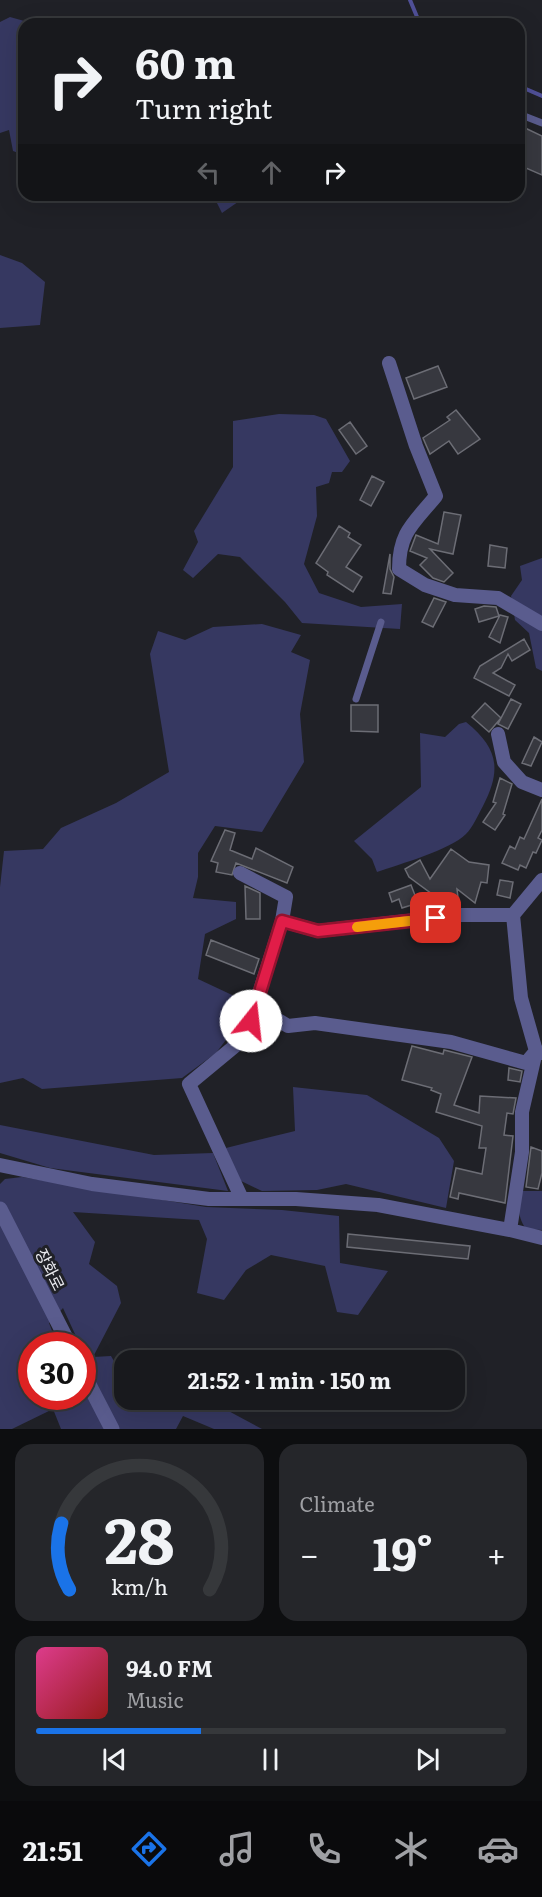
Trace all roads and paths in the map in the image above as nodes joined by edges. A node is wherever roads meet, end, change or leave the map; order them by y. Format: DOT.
graph roads {
  1 [pos="525,116"];
  2 [pos="542,123"];
  3 [pos="388,363"];
  4 [pos="381,622"];
  5 [pos="542,624"];
  6 [pos="356,699"];
  7 [pos="498,734"];
  8 [pos="542,790"];
  9 [pos="240,873"];
  10 [pos="542,880"];
  11 [pos="513,915"];
  12 [pos="282,921"];
  13 [pos="255,1006"];
  14 [pos="539,1052"];
  15 [pos="0,1165"];
  16 [pos="242,1199"];
  17 [pos="0,1209"];
  18 [pos="510,1230"];
  19 [pos="542,1238"];
  20 [pos="63,1332"];
  21 [pos="96,1398"];
  22 [pos="112,1429"];
  1 -- 2 [label="lane"];
  3 -- 5 [label="street"];
  4 -- 6 [label="lane"];
  7 -- 8 [label="street"];
  9 -- 12 [label="street"];
  10 -- 11 [label="street"];
  11 -- 12 [label="street"];
  11 -- 14 [label="street"];
  12 -- 13 [label="street"];
  13 -- 14 [label="street"];
  13 -- 16 [label="street"];
  14 -- 18 [label="street"];
  15 -- 16 [label="street"];
  16 -- 18 [label="street"];
  17 -- 20 [label="street, 장화로"];
  18 -- 19 [label="street"];
  21 -- 22 [label="street"];
}
